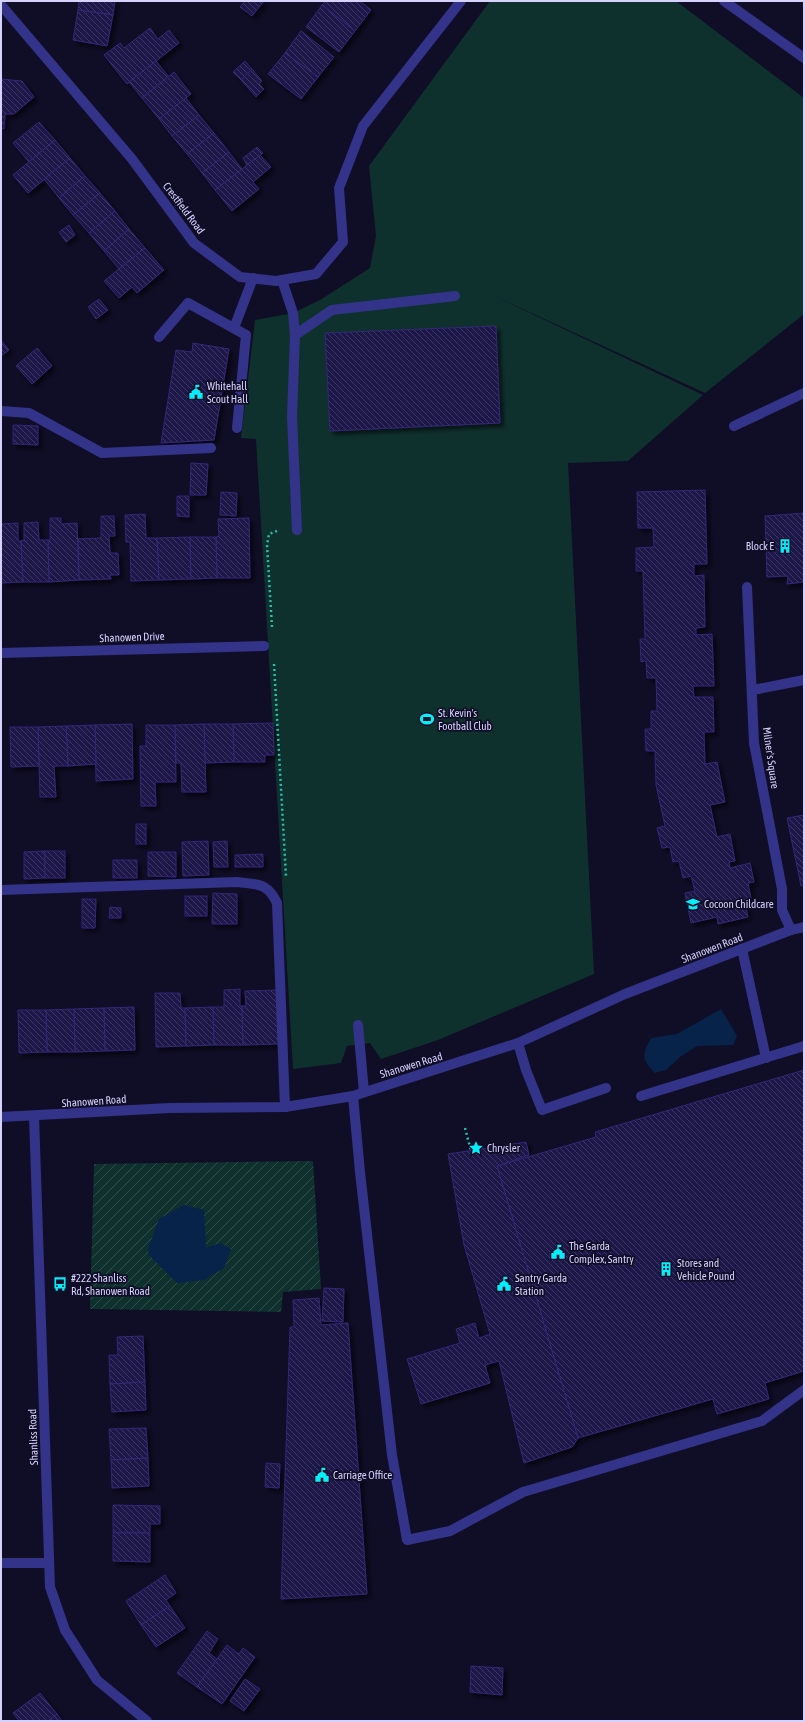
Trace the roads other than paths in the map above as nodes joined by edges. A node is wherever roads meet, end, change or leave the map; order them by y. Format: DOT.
graph roads {
  1 [pos="461,1"];
  2 [pos="724,1"];
  3 [pos="1,5"];
  4 [pos="804,58"];
  5 [pos="253,278"];
  6 [pos="282,280"];
  7 [pos="455,296"];
  8 [pos="234,328"];
  9 [pos="295,335"];
  10 [pos="159,337"];
  11 [pos="804,393"];
  12 [pos="1,411"];
  13 [pos="734,426"];
  14 [pos="237,428"];
  15 [pos="211,448"];
  16 [pos="297,530"];
  17 [pos="747,587"];
  18 [pos="264,646"];
  19 [pos="1,653"];
  20 [pos="804,680"];
  21 [pos="753,690"];
  22 [pos="1,890"];
  23 [pos="804,927"];
  24 [pos="791,930"];
  25 [pos="742,949"];
  26 [pos="358,1025"];
  27 [pos="518,1043"];
  28 [pos="804,1046"];
  29 [pos="766,1058"];
  30 [pos="606,1088"];
  31 [pos="364,1092"];
  32 [pos="353,1096"];
  33 [pos="641,1096"];
  34 [pos="285,1107"];
  35 [pos="34,1116"];
  36 [pos="1,1117"];
  37 [pos="804,1390"];
  38 [pos="1,1563"];
  39 [pos="49,1563"];
  40 [pos="147,1721"];
  1 -- 6 [label="street, Crestfield Road"];
  2 -- 4 [label="street"];
  3 -- 5 [label="street, Crestfield Road"];
  5 -- 6 [label="street, Crestfield Road"];
  5 -- 8 [label="street"];
  6 -- 9 [label="street"];
  7 -- 9 [label="street"];
  8 -- 10 [label="street"];
  8 -- 14 [label="street"];
  9 -- 16 [label="street"];
  11 -- 13 [label="street"];
  12 -- 15 [label="street"];
  17 -- 21 [label="street, Milner's Square"];
  18 -- 19 [label="street, Shanowen Drive"];
  20 -- 21 [label="street"];
  21 -- 24 [label="street, Milner's Square"];
  22 -- 34 [label="street"];
  23 -- 24 [label="street, Shanowen Road"];
  24 -- 25 [label="street, Shanowen Road"];
  25 -- 27 [label="street, Shanowen Road"];
  25 -- 29 [label="street"];
  26 -- 31 [label="street"];
  27 -- 30 [label="street"];
  27 -- 31 [label="street, Shanowen Road"];
  28 -- 29 [label="street"];
  29 -- 33 [label="street"];
  31 -- 32 [label="street, Shanowen Road"];
  32 -- 34 [label="street, Shanowen Road"];
  32 -- 37 [label="street"];
  34 -- 35 [label="street, Shanowen Road"];
  35 -- 36 [label="street, Shanowen Road"];
  35 -- 39 [label="street, Shanliss Road"];
  38 -- 39 [label="street"];
  39 -- 40 [label="street, Shanliss Road"];
}
